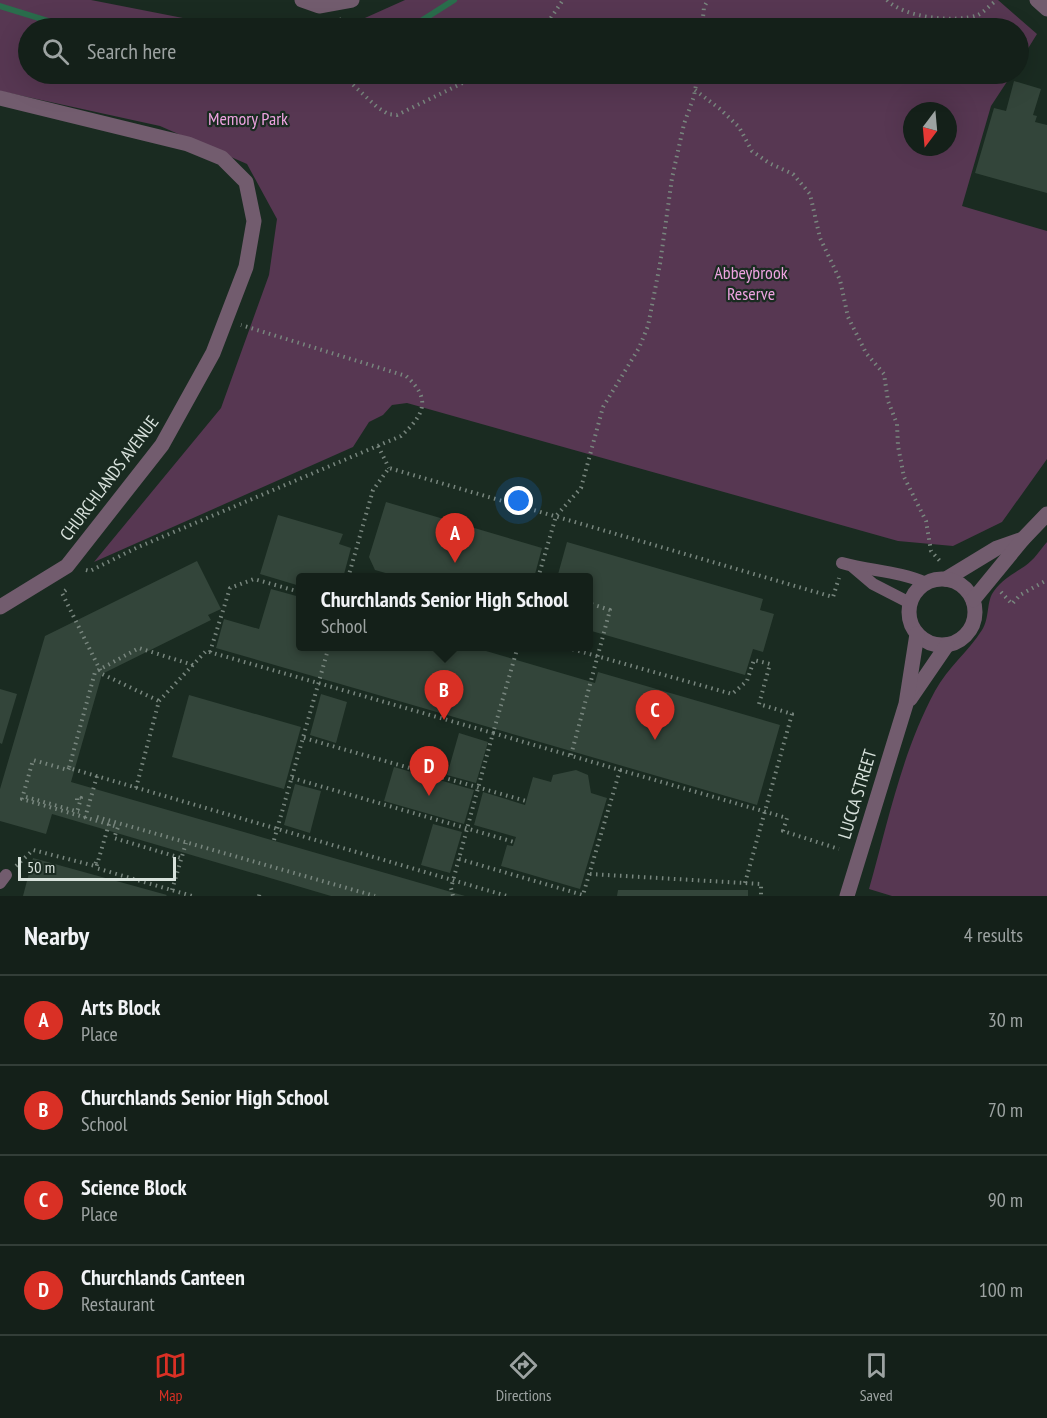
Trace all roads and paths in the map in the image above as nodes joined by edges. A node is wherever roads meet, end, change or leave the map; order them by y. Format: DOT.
graph roads {
  1 [pos="303,0"];
  2 [pos="352,0"];
  3 [pos="563,0"];
  4 [pos="708,0"];
  5 [pos="887,0"];
  6 [pos="997,0"];
  7 [pos="1037,0"];
  8 [pos="1047,9"];
  9 [pos="551,18"];
  10 [pos="703,18"];
  11 [pos="938,18"];
  12 [pos="954,18"];
  13 [pos="352,84"];
  14 [pos="461,84"];
  15 [pos="696,84"];
  16 [pos="695,90"];
  17 [pos="0,98"];
  18 [pos="226,320"];
  19 [pos="378,446"];
  20 [pos="389,468"];
  21 [pos="1047,514"];
  22 [pos="556,516"];
  23 [pos="1023,538"];
  24 [pos="940,561"];
  25 [pos="67,567"];
  26 [pos="90,571"];
  27 [pos="349,573"];
  28 [pos="539,573"];
  29 [pos="83,576"];
  30 [pos="989,578"];
  31 [pos="945,579"];
  32 [pos="1047,580"];
  33 [pos="848,581"];
  34 [pos="926,583"];
  35 [pos="69,587"];
  36 [pos="296,591"];
  37 [pos="973,600"];
  38 [pos="910,603"];
  39 [pos="593,605"];
  40 [pos="0,608"];
  41 [pos="917,634"];
  42 [pos="947,645"];
  43 [pos="328,651"];
  44 [pos="517,651"];
  45 [pos="577,651"];
  46 [pos="210,652"];
  47 [pos="597,657"];
  48 [pos="193,665"];
  49 [pos="319,683"];
  50 [pos="159,701"];
  51 [pos="906,704"];
  52 [pos="494,733"];
  53 [pos="304,738"];
  54 [pos="571,755"];
  55 [pos="69,768"];
  56 [pos="620,770"];
  57 [pos="97,776"];
  58 [pos="292,778"];
  59 [pos="479,787"];
  60 [pos="136,788"];
  61 [pos="26,797"];
  62 [pos="76,800"];
  63 [pos="526,801"];
  64 [pos="38,802"];
  65 [pos="765,811"];
  66 [pos="97,817"];
  67 [pos="85,818"];
  68 [pos="108,822"];
  69 [pos="277,829"];
  70 [pos="467,829"];
  71 [pos="274,840"];
  72 [pos="514,842"];
  73 [pos="186,843"];
  74 [pos="840,849"];
  75 [pos="181,858"];
  76 [pos="459,859"];
  77 [pos="590,874"];
  78 [pos="3,879"];
  79 [pos="454,880"];
  80 [pos="745,884"];
  81 [pos="558,888"];
  82 [pos="172,890"];
  83 [pos="192,896"];
  84 [pos="375,896"];
  85 [pos="453,896"];
  86 [pos="507,896"];
  87 [pos="556,896"];
  88 [pos="761,896"];
  89 [pos="847,896"];
  1 -- 2 [label="street"];
  3 -- 9 [label="path"];
  4 -- 10 [label="path"];
  5 -- 11 [label="path"];
  6 -- 12 [label="path"];
  7 -- 8 [label="street"];
  13 -- 14 [label="path"];
  15 -- 16 [label="path"];
  16 -- 22 [label="path"];
  16 -- 24 [label="path"];
  17 -- 18 [label="street, CHURCHLANDS AVENUE"];
  18 -- 19 [label="path"];
  18 -- 25 [label="street, CHURCHLANDS AVENUE"];
  19 -- 20 [label="path"];
  19 -- 26 [label="path"];
  20 -- 22 [label="path"];
  20 -- 27 [label="path"];
  21 -- 23 [label="street"];
  22 -- 28 [label="path"];
  22 -- 33 [label="path"];
  23 -- 30 [label="street"];
  23 -- 31 [label="street"];
  25 -- 26 [label="path"];
  25 -- 40 [label="street, CHURCHLANDS AVENUE"];
  26 -- 29 [label="path"];
  30 -- 32 [label="path"];
  30 -- 37 [label="street"];
  31 -- 34 [label="street"];
  31 -- 37 [label="street"];
  34 -- 38 [label="street"];
  34 -- 38 [label="lane"];
  35 -- 50 [label="path"];
  36 -- 46 [label="path"];
  37 -- 42 [label="street"];
  38 -- 41 [label="street"];
  39 -- 47 [label="path"];
  41 -- 42 [label="street"];
  41 -- 51 [label="street, LUCCA STREET"];
  42 -- 51 [label="street, LUCCA STREET"];
  43 -- 49 [label="path"];
  44 -- 52 [label="path"];
  45 -- 47 [label="path"];
  46 -- 48 [label="path"];
  46 -- 49 [label="path"];
  47 -- 54 [label="path"];
  47 -- 65 [label="path"];
  48 -- 50 [label="path"];
  48 -- 55 [label="path"];
  49 -- 52 [label="path"];
  49 -- 53 [label="path"];
  50 -- 60 [label="path"];
  51 -- 89 [label="street, LUCCA STREET"];
  52 -- 54 [label="path"];
  52 -- 59 [label="path"];
  53 -- 58 [label="path"];
  53 -- 59 [label="path"];
  54 -- 56 [label="path"];
  55 -- 57 [label="path"];
  55 -- 64 [label="path"];
  56 -- 65 [label="path"];
  56 -- 77 [label="path"];
  57 -- 60 [label="path"];
  57 -- 67 [label="path"];
  58 -- 69 [label="path"];
  58 -- 70 [label="path"];
  59 -- 63 [label="path"];
  59 -- 70 [label="path"];
  60 -- 69 [label="path"];
  61 -- 64 [label="path"];
  62 -- 64 [label="path"];
  64 -- 67 [label="path"];
  65 -- 74 [label="path"];
  65 -- 80 [label="path"];
  66 -- 68 [label="path"];
  67 -- 68 [label="path"];
  68 -- 73 [label="path"];
  68 -- 75 [label="path"];
  68 -- 78 [label="path"];
  68 -- 82 [label="path"];
  69 -- 71 [label="path"];
  69 -- 79 [label="path"];
  70 -- 72 [label="path"];
  70 -- 76 [label="path"];
  73 -- 75 [label="path"];
  73 -- 84 [label="path"];
  75 -- 82 [label="path"];
  76 -- 79 [label="path"];
  76 -- 81 [label="path"];
  77 -- 80 [label="path"];
  77 -- 81 [label="path"];
  79 -- 85 [label="path"];
  79 -- 86 [label="path"];
  80 -- 88 [label="path"];
  81 -- 87 [label="path"];
  82 -- 83 [label="path"];
}
